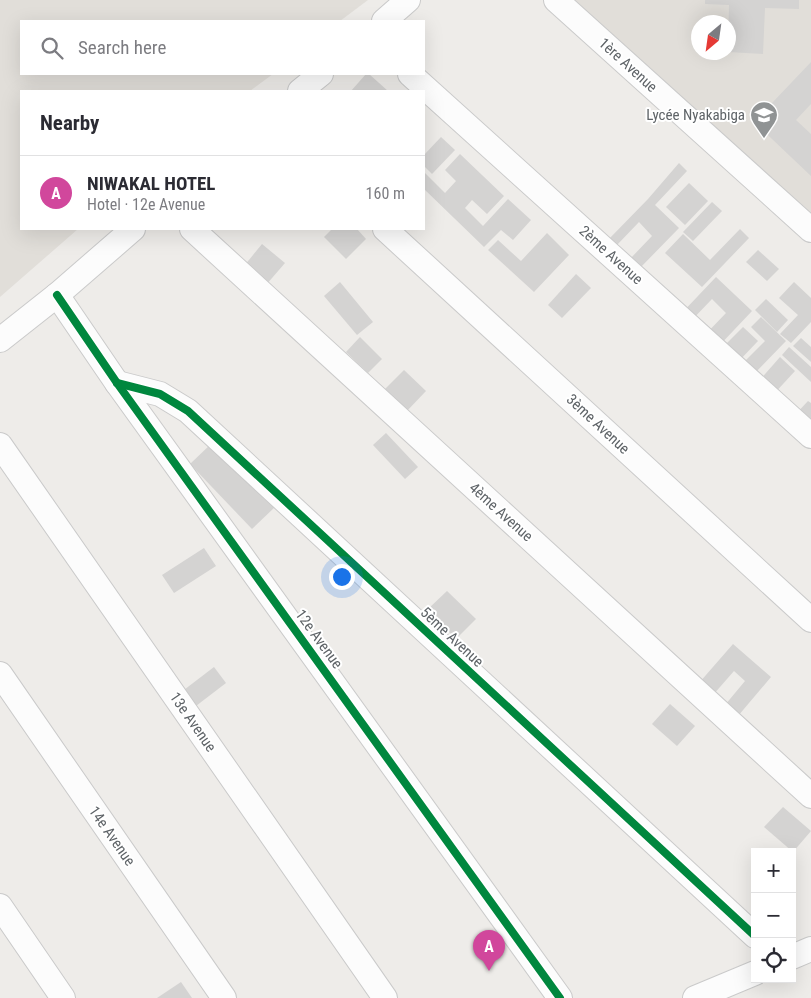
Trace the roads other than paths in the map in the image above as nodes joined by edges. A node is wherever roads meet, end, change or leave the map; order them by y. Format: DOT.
graph roads {
  1 [pos="408,0"];
  2 [pos="556,0"];
  3 [pos="385,20"];
  4 [pos="320,75"];
  5 [pos="411,75"];
  6 [pos="301,90"];
  7 [pos="132,230"];
  8 [pos="193,230"];
  9 [pos="385,230"];
  10 [pos="811,230"];
  11 [pos="57,295"];
  12 [pos="0,340"];
  13 [pos="117,383"];
  14 [pos="811,436"];
  15 [pos="0,445"];
  16 [pos="811,620"];
  17 [pos="0,674"];
  18 [pos="811,796"];
  19 [pos="0,906"];
  20 [pos="751,932"];
  21 [pos="811,949"];
  22 [pos="796,955"];
  23 [pos="751,976"];
  24 [pos="727,993"];
  25 [pos="64,998"];
  26 [pos="224,998"];
  27 [pos="385,998"];
  28 [pos="560,998"];
  29 [pos="695,998"];
  1 -- 3 [label="street"];
  2 -- 10 [label="street, 1ère Avenue"];
  4 -- 6 [label="street"];
  5 -- 14 [label="street, 2ème Avenue"];
  7 -- 11 [label="street"];
  8 -- 18 [label="street, 4ème Avenue"];
  9 -- 16 [label="street, 3ème Avenue"];
  11 -- 12 [label="street"];
  11 -- 13 [label="street, 12e Avenue"];
  13 -- 20 [label="street, 5ème Avenue"];
  13 -- 28 [label="street, 12e Avenue"];
  15 -- 27 [label="street, 13e Avenue"];
  17 -- 26 [label="street, 14e Avenue"];
  19 -- 25 [label="street"];
  21 -- 22 [label="street"];
  23 -- 24 [label="street"];
  24 -- 29 [label="street"];
}
